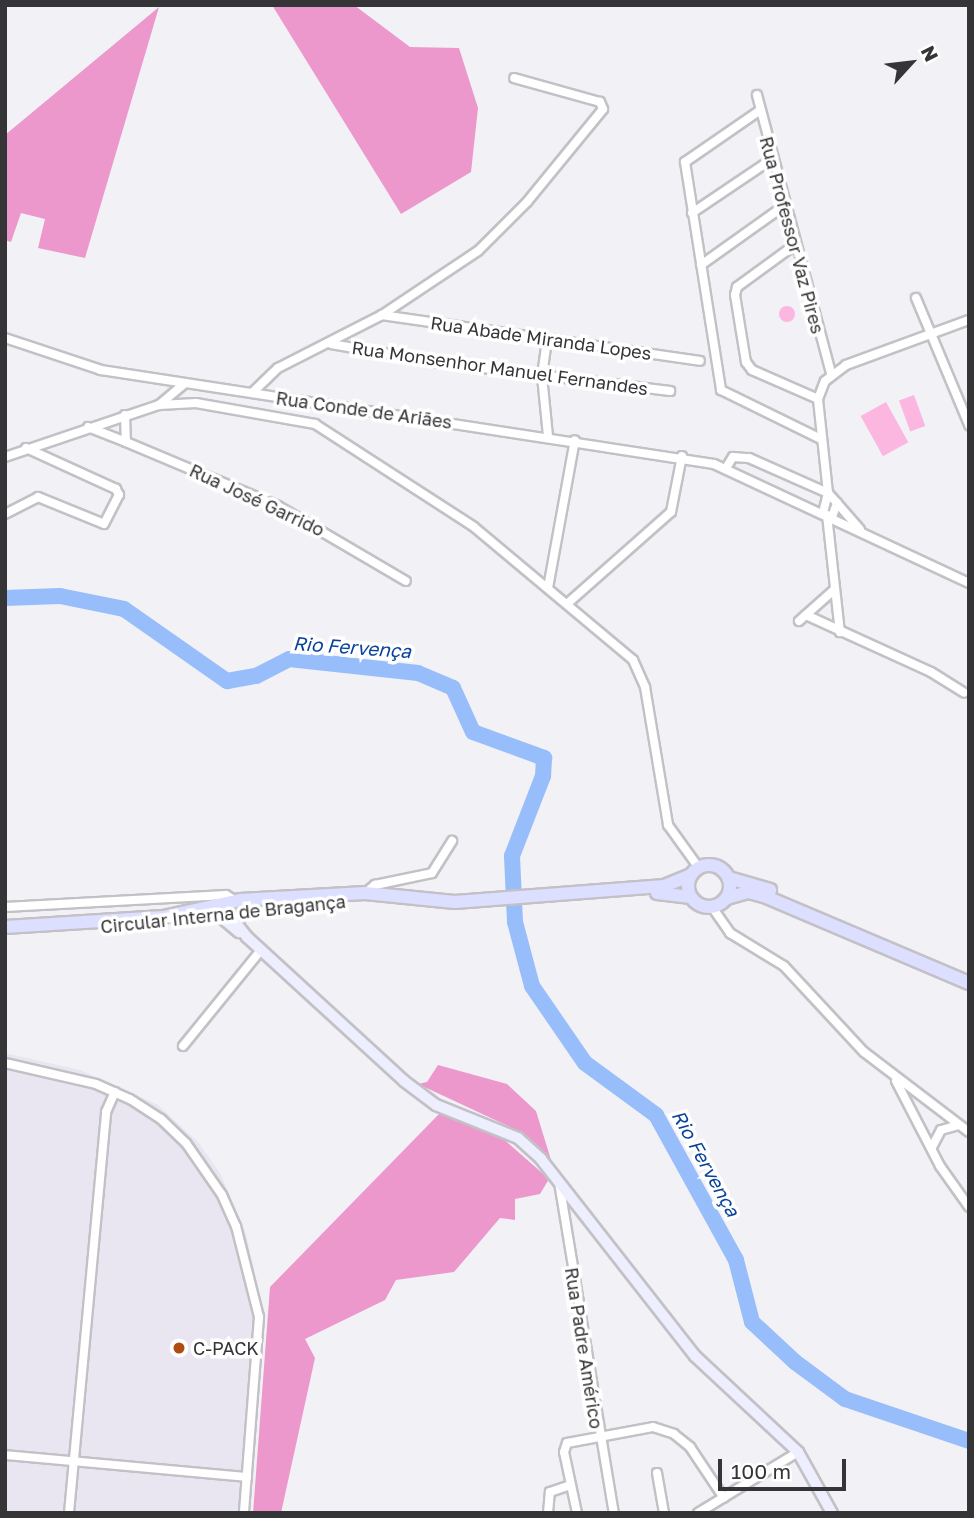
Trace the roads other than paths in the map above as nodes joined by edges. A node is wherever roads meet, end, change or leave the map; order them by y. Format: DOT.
graph roads {
  1 [pos="514,78"];
  2 [pos="757,95"];
  3 [pos="759,111"];
  4 [pos="772,159"];
  5 [pos="785,205"];
  6 [pos="692,213"];
  7 [pos="796,244"];
  8 [pos="701,265"];
  9 [pos="916,298"];
  10 [pos="382,316"];
  11 [pos="969,320"];
  12 [pos="934,332"];
  13 [pos="5,338"];
  14 [pos="547,340"];
  15 [pos="331,344"];
  16 [pos="700,361"];
  17 [pos="831,374"];
  18 [pos="542,376"];
  19 [pos="185,383"];
  20 [pos="201,385"];
  21 [pos="670,391"];
  22 [pos="252,393"];
  23 [pos="286,399"];
  24 [pos="818,399"];
  25 [pos="305,401"];
  26 [pos="196,403"];
  27 [pos="159,405"];
  28 [pos="125,415"];
  29 [pos="283,416"];
  30 [pos="305,420"];
  31 [pos="969,425"];
  32 [pos="88,427"];
  33 [pos="548,436"];
  34 [pos="821,439"];
  35 [pos="575,440"];
  36 [pos="126,442"];
  37 [pos="26,448"];
  38 [pos="682,456"];
  39 [pos="5,457"];
  40 [pos="726,468"];
  41 [pos="825,495"];
  42 [pos="837,503"];
  43 [pos="811,506"];
  44 [pos="5,514"];
  45 [pos="827,515"];
  46 [pos="867,536"];
  47 [pos="406,581"];
  48 [pos="969,583"];
  49 [pos="548,587"];
  50 [pos="834,590"];
  51 [pos="568,603"];
  52 [pos="840,632"];
  53 [pos="964,693"];
  54 [pos="452,841"];
  55 [pos="695,872"];
  56 [pos="729,878"];
  57 [pos="365,893"];
  58 [pos="565,897"];
  59 [pos="691,897"];
  60 [pos="727,898"];
  61 [pos="472,903"];
  62 [pos="241,904"];
  63 [pos="5,906"];
  64 [pos="712,907"];
  65 [pos="216,914"];
  66 [pos="5,927"];
  67 [pos="5,934"];
  68 [pos="247,937"];
  69 [pos="261,950"];
  70 [pos="969,978"];
  71 [pos="969,983"];
  72 [pos="183,1046"];
  73 [pos="5,1063"];
  74 [pos="893,1075"];
  75 [pos="115,1092"];
  76 [pos="958,1125"];
  77 [pos="969,1132"];
  78 [pos="932,1147"];
  79 [pos="559,1182"];
  80 [pos="969,1207"];
  81 [pos="599,1437"];
  82 [pos="797,1452"];
  83 [pos="5,1455"];
  84 [pos="74,1461"];
  85 [pos="657,1473"];
  86 [pos="247,1477"];
  87 [pos="570,1485"];
  88 [pos="724,1498"];
  89 [pos="69,1513"];
  90 [pos="244,1513"];
  91 [pos="548,1513"];
  92 [pos="577,1513"];
  93 [pos="614,1513"];
  94 [pos="664,1513"];
  95 [pos="698,1513"];
  96 [pos="832,1513"];
  1 -- 10 [label="street"];
  2 -- 3 [label="street, Rua Professor Vaz Pires"];
  3 -- 4 [label="street, Rua Professor Vaz Pires"];
  3 -- 6 [label="street"];
  4 -- 5 [label="street, Rua Professor Vaz Pires"];
  4 -- 6 [label="street"];
  5 -- 7 [label="street, Rua Professor Vaz Pires"];
  5 -- 8 [label="street"];
  6 -- 8 [label="street"];
  7 -- 17 [label="street, Rua Professor Vaz Pires"];
  7 -- 24 [label="street"];
  8 -- 34 [label="street"];
  9 -- 12 [label="street"];
  10 -- 14 [label="street, Rua Abade Miranda Lopes"];
  10 -- 15 [label="street"];
  11 -- 12 [label="street"];
  12 -- 17 [label="street"];
  12 -- 31 [label="street"];
  13 -- 19 [label="street, Rua Conde de Ariães"];
  14 -- 16 [label="street, Rua Abade Miranda Lopes"];
  14 -- 18 [label="street"];
  15 -- 18 [label="street, Rua Monsenhor Manuel Fernandes"];
  15 -- 22 [label="street"];
  17 -- 24 [label="street"];
  18 -- 21 [label="street, Rua Monsenhor Manuel Fernandes"];
  18 -- 33 [label="street"];
  19 -- 20 [label="street, Rua Conde de Ariães"];
  19 -- 27 [label="street"];
  20 -- 22 [label="street, Rua Conde de Ariães"];
  20 -- 26 [label="street"];
  22 -- 23 [label="street, Rua Conde de Ariães"];
  23 -- 25 [label="street, Rua Conde de Ariães"];
  23 -- 29 [label="street"];
  24 -- 34 [label="street"];
  25 -- 30 [label="street"];
  25 -- 33 [label="street, Rua Conde de Ariães"];
  26 -- 27 [label="street"];
  26 -- 29 [label="street"];
  27 -- 28 [label="street"];
  28 -- 32 [label="street"];
  28 -- 36 [label="street"];
  29 -- 30 [label="street"];
  30 -- 49 [label="street"];
  32 -- 36 [label="street, Rua José Garrido"];
  32 -- 37 [label="street"];
  33 -- 35 [label="street, Rua Conde de Ariães"];
  34 -- 41 [label="street"];
  35 -- 38 [label="street, Rua Conde de Ariães"];
  35 -- 49 [label="street"];
  36 -- 47 [label="street, Rua José Garrido"];
  37 -- 39 [label="street"];
  37 -- 44 [label="street"];
  38 -- 40 [label="street, Rua Conde de Ariães"];
  38 -- 51 [label="street"];
  40 -- 41 [label="street, Rua Conde de Ariães"];
  40 -- 43 [label="street, Rua Conde de Ariães"];
  41 -- 42 [label="street"];
  41 -- 43 [label="street"];
  41 -- 45 [label="street"];
  42 -- 45 [label="street"];
  42 -- 46 [label="street"];
  43 -- 45 [label="street, Rua Conde de Ariães"];
  45 -- 46 [label="street, Rua Conde de Ariães"];
  45 -- 50 [label="street"];
  46 -- 48 [label="street, Rua Conde de Ariães"];
  49 -- 51 [label="street"];
  50 -- 52 [label="street"];
  50 -- 52 [label="street"];
  51 -- 55 [label="street"];
  52 -- 53 [label="street"];
  54 -- 57 [label="street"];
  55 -- 56 [label="main road"];
  55 -- 58 [label="main road, Circular Interna de Bragança"];
  55 -- 59 [label="main road"];
  56 -- 60 [label="main road"];
  56 -- 70 [label="main road"];
  57 -- 61 [label="main road, Circular Interna de Bragança"];
  57 -- 62 [label="main road, Circular Interna de Bragança"];
  58 -- 59 [label="main road, Circular Interna de Bragança"];
  58 -- 61 [label="main road, Circular Interna de Bragança"];
  59 -- 64 [label="main road"];
  60 -- 64 [label="main road"];
  60 -- 71 [label="main road"];
  61 -- 62 [label="main road, Circular Interna de Bragança"];
  62 -- 63 [label="street"];
  62 -- 65 [label="main road, Circular Interna de Bragança"];
  62 -- 66 [label="main road, Circular Interna de Bragança"];
  62 -- 68 [label="street"];
  64 -- 74 [label="street"];
  65 -- 67 [label="main road, Circular Interna de Bragança"];
  65 -- 68 [label="street"];
  68 -- 69 [label="street"];
  69 -- 72 [label="street"];
  69 -- 79 [label="street"];
  73 -- 75 [label="street"];
  74 -- 76 [label="street"];
  74 -- 78 [label="street"];
  75 -- 84 [label="street"];
  75 -- 86 [label="street"];
  76 -- 77 [label="street"];
  76 -- 78 [label="street"];
  78 -- 80 [label="street"];
  79 -- 81 [label="street, Rua Padre Américo"];
  79 -- 82 [label="street"];
  81 -- 87 [label="street"];
  81 -- 88 [label="street"];
  81 -- 93 [label="street, Rua Padre Américo"];
  82 -- 88 [label="street"];
  82 -- 96 [label="street"];
  83 -- 84 [label="street"];
  84 -- 86 [label="street"];
  84 -- 89 [label="street"];
  85 -- 94 [label="street"];
  86 -- 90 [label="street"];
  87 -- 91 [label="street"];
  87 -- 92 [label="street"];
  88 -- 95 [label="street"];
}
